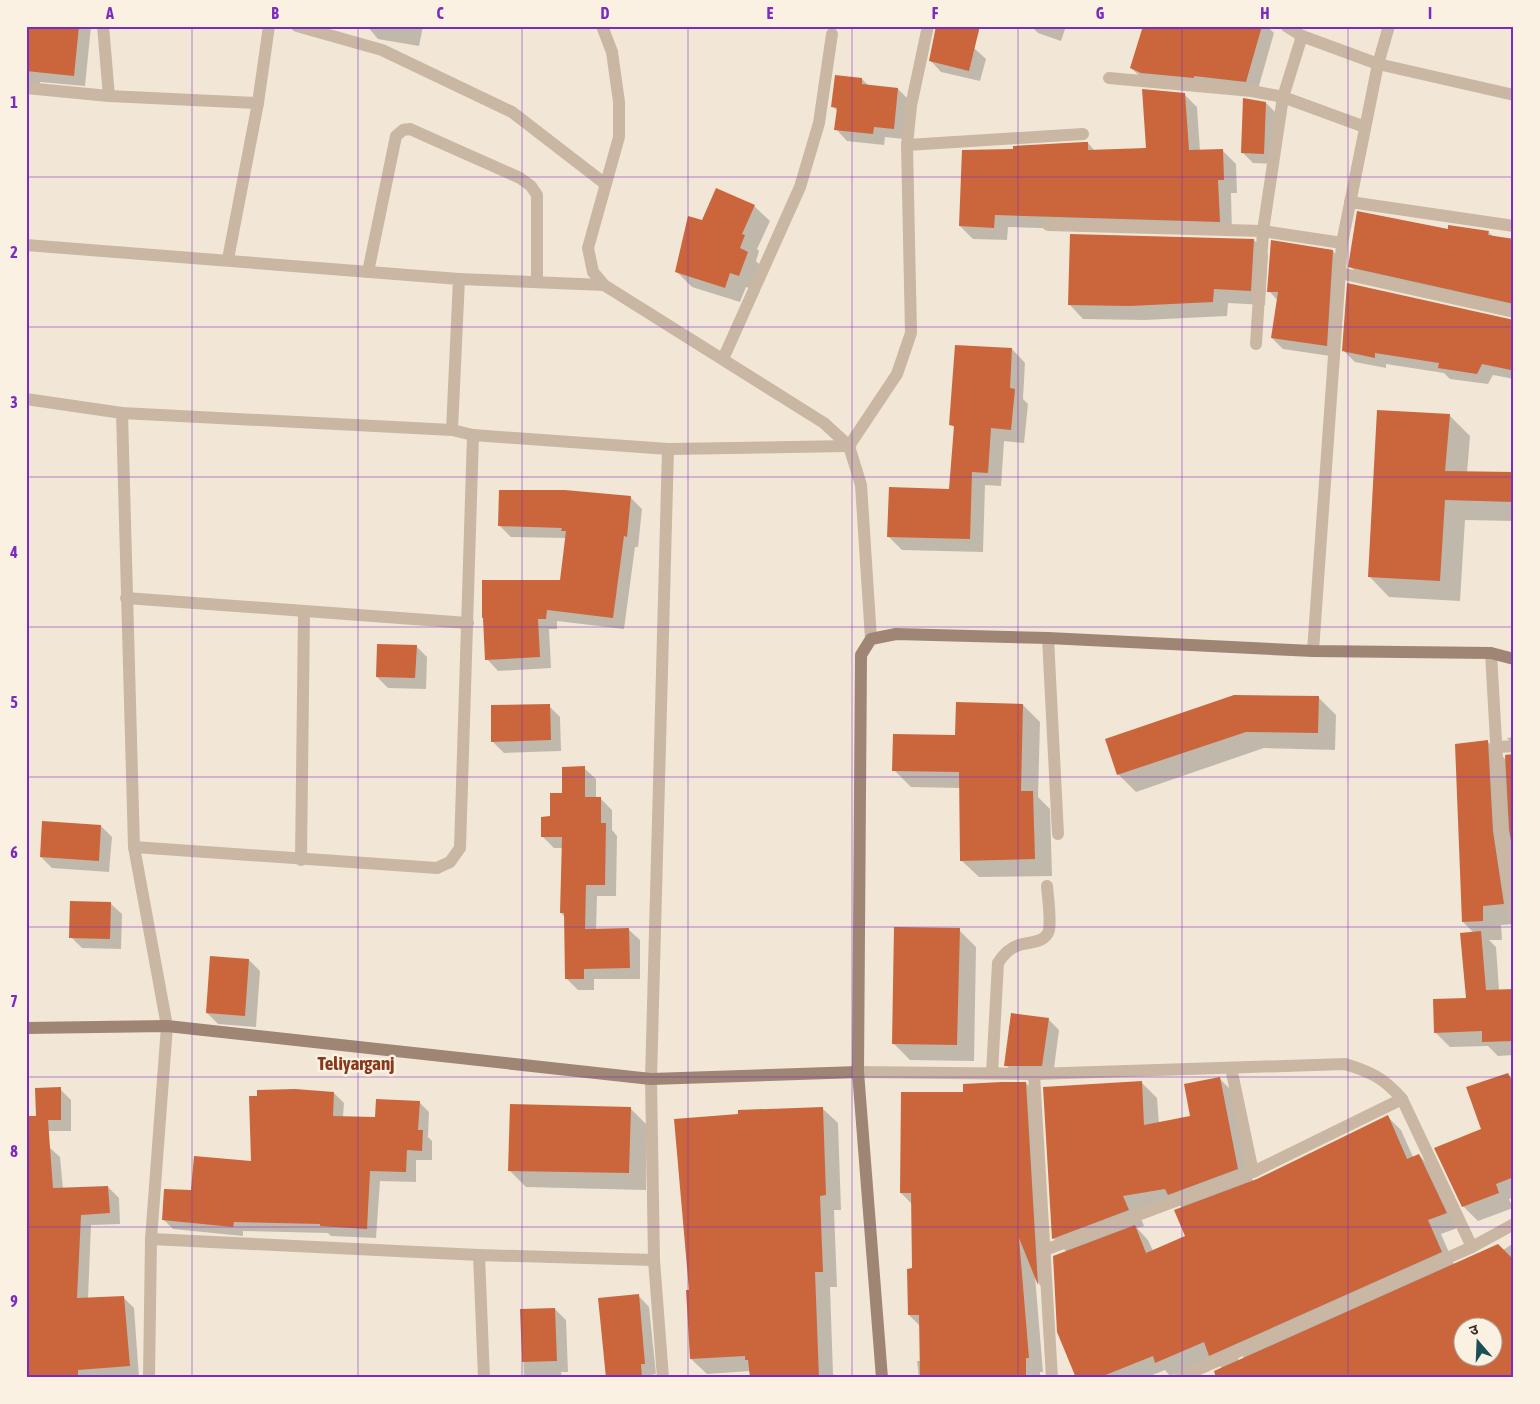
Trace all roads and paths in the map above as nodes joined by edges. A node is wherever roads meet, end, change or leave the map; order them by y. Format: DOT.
graph roads {
  1 [pos="103,26"];
  2 [pos="269,26"];
  3 [pos="297,26"];
  4 [pos="602,26"];
  5 [pos="928,26"];
  6 [pos="1286,26"];
  7 [pos="1389,26"];
  8 [pos="832,34"];
  9 [pos="1302,36"];
  10 [pos="1378,64"];
  11 [pos="1109,78"];
  12 [pos="26,88"];
  13 [pos="1514,95"];
  14 [pos="110,96"];
  15 [pos="1283,97"];
  16 [pos="258,102"];
  17 [pos="1365,127"];
  18 [pos="1083,134"];
  19 [pos="907,145"];
  20 [pos="604,183"];
  21 [pos="1350,202"];
  22 [pos="1048,225"];
  23 [pos="1514,226"];
  24 [pos="1263,232"];
  25 [pos="1342,243"];
  26 [pos="26,245"];
  27 [pos="228,260"];
  28 [pos="368,272"];
  29 [pos="1340,273"];
  30 [pos="459,279"];
  31 [pos="537,282"];
  32 [pos="604,285"];
  33 [pos="1514,312"];
  34 [pos="1256,344"];
  35 [pos="723,360"];
  36 [pos="26,399"];
  37 [pos="122,413"];
  38 [pos="452,430"];
  39 [pos="473,436"];
  40 [pos="849,446"];
  41 [pos="668,449"];
  42 [pos="126,598"];
  43 [pos="304,611"];
  44 [pos="468,623"];
  45 [pos="1048,638"];
  46 [pos="870,639"];
  47 [pos="1313,650"];
  48 [pos="1491,653"];
  49 [pos="1514,659"];
  50 [pos="1514,746"];
  51 [pos="1498,747"];
  52 [pos="1508,829"];
  53 [pos="1058,834"];
  54 [pos="134,847"];
  55 [pos="302,860"];
  56 [pos="1047,886"];
  57 [pos="1514,916"];
  58 [pos="167,1026"];
  59 [pos="26,1028"];
  60 [pos="1230,1068"];
  61 [pos="858,1072"];
  62 [pos="992,1073"];
  63 [pos="1034,1074"];
  64 [pos="651,1079"];
  65 [pos="1402,1099"];
  66 [pos="1253,1172"];
  67 [pos="1514,1224"];
  68 [pos="151,1239"];
  69 [pos="1472,1247"];
  70 [pos="1045,1250"];
  71 [pos="479,1255"];
  72 [pos="654,1260"];
  73 [pos="149,1378"];
  74 [pos="484,1378"];
  75 [pos="663,1378"];
  76 [pos="882,1378"];
  77 [pos="1052,1378"];
  78 [pos="1179,1378"];
  1 -- 14 [label="street"];
  2 -- 16 [label="street"];
  3 -- 20 [label="street"];
  4 -- 20 [label="street"];
  5 -- 19 [label="street"];
  6 -- 9 [label="street"];
  7 -- 10 [label="street"];
  8 -- 35 [label="street"];
  9 -- 10 [label="street"];
  9 -- 15 [label="street"];
  10 -- 13 [label="street"];
  10 -- 17 [label="street"];
  11 -- 15 [label="street"];
  12 -- 14 [label="street"];
  14 -- 16 [label="street"];
  15 -- 17 [label="street"];
  15 -- 24 [label="street"];
  16 -- 27 [label="street"];
  17 -- 21 [label="street"];
  18 -- 19 [label="street"];
  19 -- 40 [label="street"];
  20 -- 32 [label="street"];
  21 -- 23 [label="street"];
  21 -- 25 [label="street"];
  22 -- 24 [label="street"];
  24 -- 25 [label="street"];
  24 -- 34 [label="street"];
  25 -- 29 [label="street"];
  26 -- 27 [label="street"];
  27 -- 28 [label="street"];
  28 -- 30 [label="street"];
  28 -- 31 [label="street"];
  29 -- 33 [label="street"];
  29 -- 47 [label="street"];
  30 -- 31 [label="street"];
  30 -- 38 [label="street"];
  31 -- 32 [label="street"];
  32 -- 35 [label="street"];
  35 -- 40 [label="street"];
  36 -- 37 [label="street"];
  37 -- 38 [label="street"];
  37 -- 42 [label="street"];
  38 -- 39 [label="street"];
  39 -- 41 [label="street"];
  39 -- 44 [label="street"];
  40 -- 41 [label="street"];
  40 -- 46 [label="street"];
  41 -- 64 [label="street"];
  42 -- 43 [label="street"];
  42 -- 54 [label="street"];
  43 -- 44 [label="street"];
  43 -- 55 [label="street"];
  44 -- 55 [label="street"];
  45 -- 46 [label="street"];
  45 -- 47 [label="street"];
  45 -- 53 [label="street"];
  46 -- 61 [label="street"];
  47 -- 48 [label="street"];
  48 -- 49 [label="street"];
  48 -- 51 [label="street"];
  50 -- 51 [label="street"];
  51 -- 52 [label="street"];
  52 -- 57 [label="street"];
  54 -- 55 [label="street"];
  54 -- 58 [label="street"];
  56 -- 62 [label="street"];
  58 -- 59 [label="street"];
  58 -- 64 [label="street"];
  58 -- 68 [label="street"];
  60 -- 63 [label="street"];
  60 -- 65 [label="street"];
  60 -- 66 [label="street"];
  61 -- 62 [label="street"];
  61 -- 64 [label="street"];
  61 -- 76 [label="street"];
  62 -- 63 [label="street"];
  63 -- 70 [label="street"];
  64 -- 72 [label="street"];
  65 -- 66 [label="street"];
  65 -- 69 [label="street"];
  66 -- 70 [label="street"];
  67 -- 69 [label="street"];
  68 -- 71 [label="street"];
  68 -- 73 [label="street"];
  69 -- 78 [label="street"];
  70 -- 77 [label="street"];
  71 -- 72 [label="street"];
  71 -- 74 [label="street"];
  72 -- 75 [label="street"];
}
